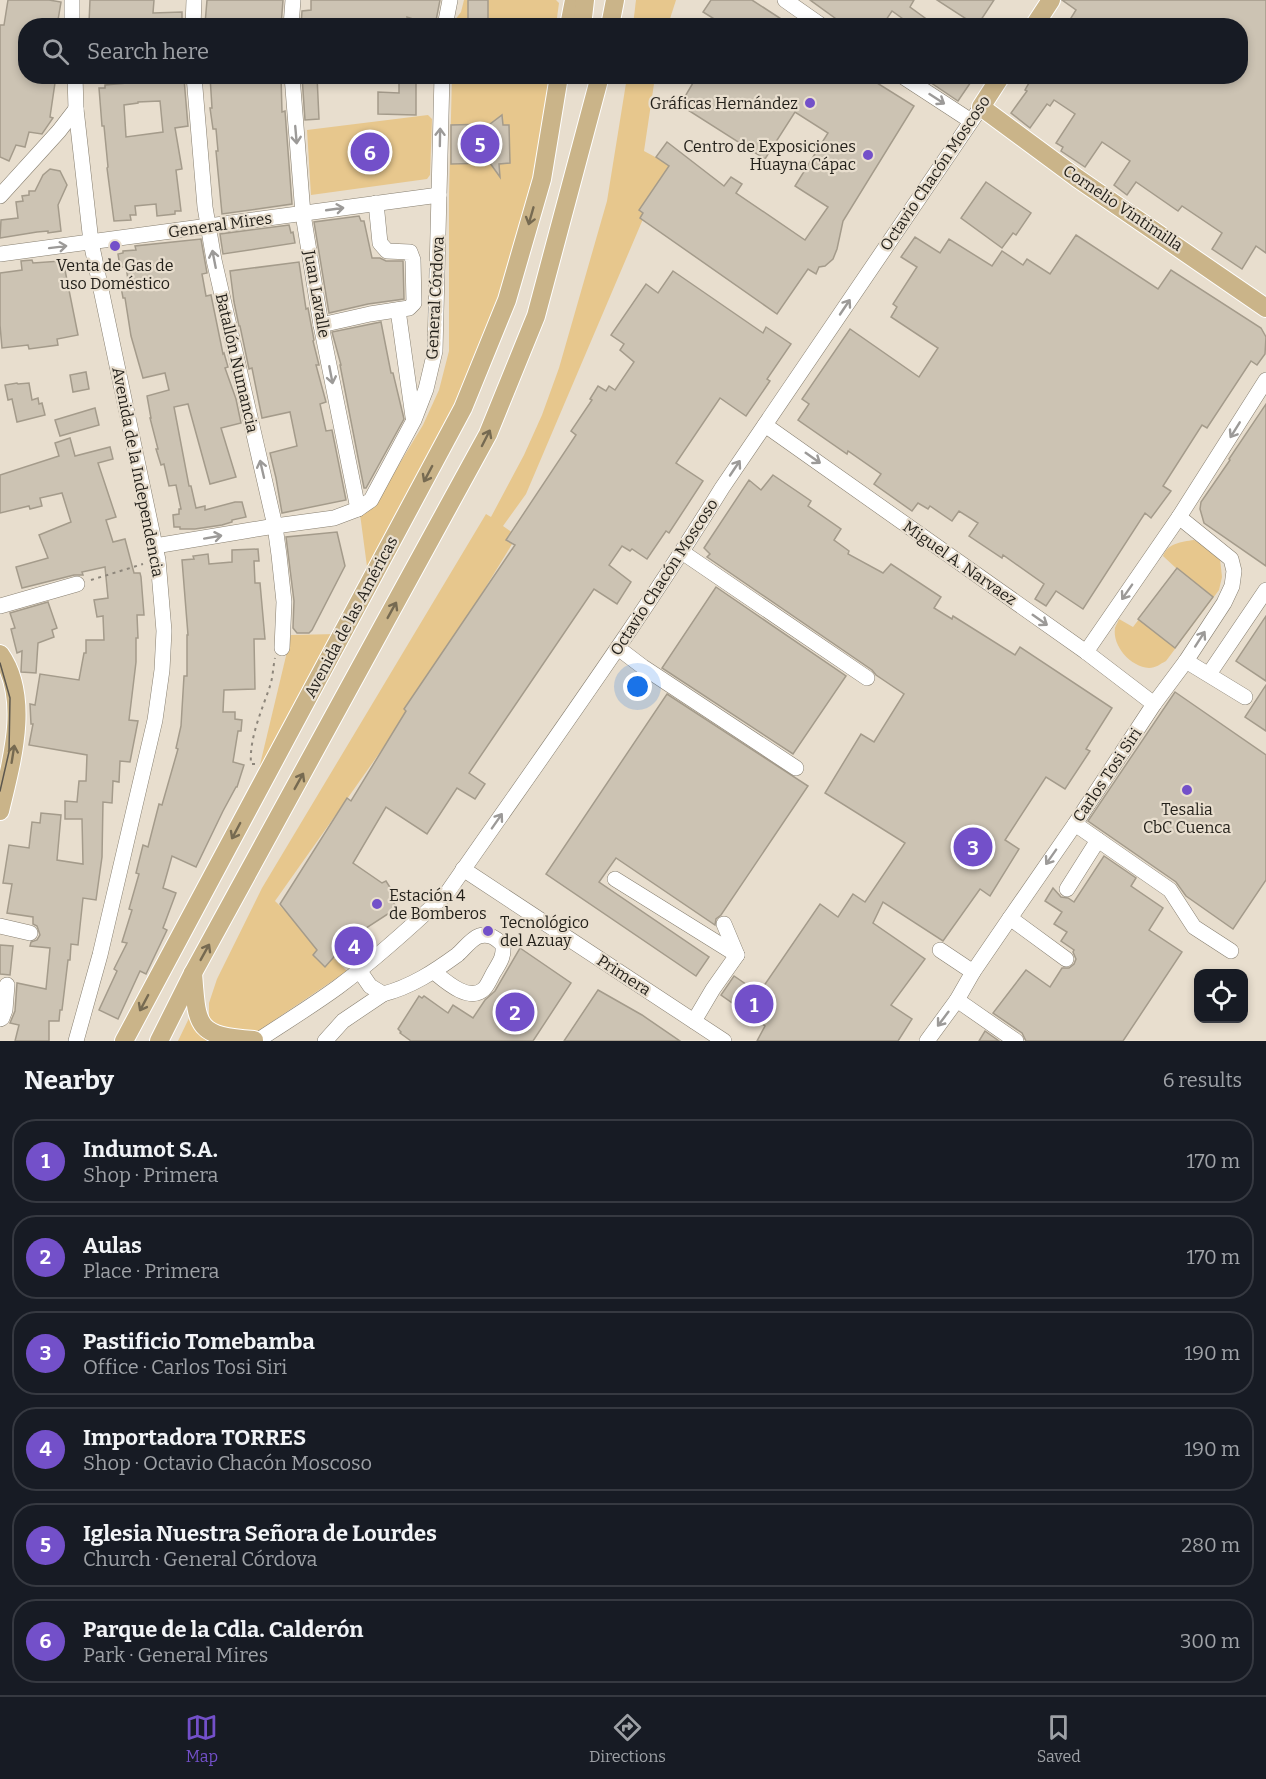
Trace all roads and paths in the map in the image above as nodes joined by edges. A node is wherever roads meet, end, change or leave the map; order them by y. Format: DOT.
graph roads {
  1 [pos="72,0"];
  2 [pos="194,0"];
  3 [pos="292,0"];
  4 [pos="450,0"];
  5 [pos="574,0"];
  6 [pos="585,0"];
  7 [pos="603,0"];
  8 [pos="615,0"];
  9 [pos="784,0"];
  10 [pos="1051,0"];
  11 [pos="72,18"];
  12 [pos="193,18"];
  13 [pos="291,18"];
  14 [pos="447,18"];
  15 [pos="571,18"];
  16 [pos="583,18"];
  17 [pos="601,18"];
  18 [pos="612,18"];
  19 [pos="810,18"];
  20 [pos="1039,18"];
  21 [pos="75,84"];
  22 [pos="195,84"];
  23 [pos="292,84"];
  24 [pos="442,84"];
  25 [pos="558,84"];
  26 [pos="569,84"];
  27 [pos="589,84"];
  28 [pos="598,84"];
  29 [pos="918,84"];
  30 [pos="996,84"];
  31 [pos="76,109"];
  32 [pos="976,114"];
  33 [pos="542,178"];
  34 [pos="568,194"];
  35 [pos="439,195"];
  36 [pos="0,196"];
  37 [pos="376,203"];
  38 [pos="303,214"];
  39 [pos="208,226"];
  40 [pos="91,242"];
  41 [pos="0,254"];
  42 [pos="1266,308"];
  43 [pos="398,310"];
  44 [pos="321,325"];
  45 [pos="1266,380"];
  46 [pos="414,420"];
  47 [pos="765,425"];
  48 [pos="358,509"];
  49 [pos="1179,517"];
  50 [pos="275,526"];
  51 [pos="682,552"];
  52 [pos="157,553"];
  53 [pos="77,584"];
  54 [pos="1266,590"];
  55 [pos="0,606"];
  56 [pos="282,648"];
  57 [pos="618,648"];
  58 [pos="1086,652"];
  59 [pos="0,654"];
  60 [pos="1186,661"];
  61 [pos="1209,674"];
  62 [pos="867,678"];
  63 [pos="1245,698"];
  64 [pos="1154,704"];
  65 [pos="796,768"];
  66 [pos="269,770"];
  67 [pos="0,811"];
  68 [pos="1075,824"];
  69 [pos="1098,840"];
  70 [pos="463,869"];
  71 [pos="615,879"];
  72 [pos="1067,889"];
  73 [pos="1010,918"];
  74 [pos="724,924"];
  75 [pos="0,926"];
  76 [pos="30,933"];
  77 [pos="940,950"];
  78 [pos="1231,951"];
  79 [pos="737,955"];
  80 [pos="1066,959"];
  81 [pos="359,970"];
  82 [pos="434,972"];
  83 [pos="973,972"];
  84 [pos="193,973"];
  85 [pos="7,985"];
  86 [pos="383,994"];
  87 [pos="957,1000"];
  88 [pos="0,1019"];
  89 [pos="694,1021"];
  90 [pos="76,1041"];
  91 [pos="124,1041"];
  92 [pos="159,1041"];
  93 [pos="254,1041"];
  94 [pos="325,1041"];
  95 [pos="724,1041"];
  96 [pos="927,1041"];
  97 [pos="1016,1041"];
  1 -- 11 [label="street"];
  2 -- 12 [label="street"];
  3 -- 13 [label="street"];
  4 -- 14 [label="street"];
  5 -- 15 [label="main road"];
  6 -- 16 [label="main road"];
  7 -- 17 [label="main road"];
  8 -- 18 [label="main road"];
  9 -- 19 [label="street"];
  10 -- 20 [label="main road"];
  21 -- 31 [label="street, Avenida de la Independencia"];
  22 -- 39 [label="street, Batallón Numancia"];
  23 -- 38 [label="street, Juan Lavalle, one-way"];
  35 -- 24 [label="street, General Córdova, one-way"];
  25 -- 33 [label="main road, Avenida de las Américas"];
  26 -- 33 [label="main road, Avenida de las Américas"];
  27 -- 34 [label="main road, Avenida de las Américas"];
  28 -- 34 [label="main road, Avenida de las Américas"];
  29 -- 32 [label="street, Cornelio Vintimilla, one-way"];
  30 -- 32 [label="main road, Octavio Chacón Moscoso"];
  31 -- 36 [label="street"];
  31 -- 40 [label="street, Avenida de la Independencia"];
  32 -- 42 [label="main road, Cornelio Vintimilla"];
  47 -- 32 [label="street, Octavio Chacón Moscoso, one-way"];
  33 -- 66 [label="main road, Avenida de las Américas, one-way"];
  84 -- 34 [label="main road, Avenida de las Américas, one-way"];
  35 -- 37 [label="street, General Mires"];
  35 -- 46 [label="street, General Córdova"];
  38 -- 37 [label="street, General Mires, one-way"];
  37 -- 43 [label="street"];
  38 -- 39 [label="street, General Mires"];
  38 -- 44 [label="street, Juan Lavalle"];
  39 -- 40 [label="street, General Mires"];
  50 -- 39 [label="street, Batallón Numancia, one-way"];
  41 -- 40 [label="street, General Mires, one-way"];
  40 -- 52 [label="street, Avenida de la Independencia"];
  43 -- 44 [label="street"];
  43 -- 46 [label="street"];
  44 -- 48 [label="street, Juan Lavalle, one-way"];
  45 -- 49 [label="street, one-way"];
  46 -- 48 [label="street, General Córdova"];
  51 -- 47 [label="street, Octavio Chacón Moscoso, one-way"];
  47 -- 58 [label="street, Miguel A. Narvaez, one-way"];
  48 -- 50 [label="street, General Córdova"];
  49 -- 58 [label="street, one-way"];
  60 -- 49 [label="street, Carlos Tosi Siri, one-way"];
  52 -- 50 [label="street, General Córdova, one-way"];
  50 -- 56 [label="street, Batallón Numancia"];
  51 -- 57 [label="street, Octavio Chacón Moscoso"];
  51 -- 62 [label="street"];
  52 -- 53 [label="path"];
  52 -- 90 [label="street, Avenida de la Independencia"];
  53 -- 55 [label="street"];
  54 -- 61 [label="street"];
  56 -- 66 [label="path"];
  57 -- 65 [label="street"];
  70 -- 57 [label="street, Octavio Chacón Moscoso, one-way"];
  58 -- 64 [label="street, Miguel A. Narvaez"];
  67 -- 59 [label="main road, one-way"];
  60 -- 61 [label="street"];
  60 -- 64 [label="street, Carlos Tosi Siri"];
  61 -- 63 [label="street"];
  64 -- 68 [label="street, Carlos Tosi Siri"];
  66 -- 91 [label="main road, Avenida de las Américas, one-way"];
  68 -- 69 [label="street"];
  68 -- 73 [label="street, Carlos Tosi Siri, one-way"];
  69 -- 72 [label="street"];
  69 -- 78 [label="street"];
  70 -- 81 [label="street, Octavio Chacón Moscoso"];
  70 -- 89 [label="street, Primera"];
  71 -- 79 [label="street"];
  73 -- 80 [label="street"];
  73 -- 83 [label="street, Carlos Tosi Siri"];
  74 -- 79 [label="street"];
  75 -- 76 [label="street"];
  77 -- 83 [label="street"];
  79 -- 89 [label="street"];
  81 -- 86 [label="street"];
  81 -- 93 [label="street, Octavio Chacón Moscoso"];
  82 -- 82 [label="street"];
  82 -- 86 [label="street"];
  83 -- 87 [label="street, Carlos Tosi Siri"];
  84 -- 92 [label="main road, Avenida de las Américas"];
  84 -- 93 [label="main road"];
  85 -- 88 [label="street"];
  86 -- 94 [label="street"];
  87 -- 96 [label="street, Carlos Tosi Siri, one-way"];
  87 -- 97 [label="street"];
  89 -- 95 [label="street, Primera"];
}
